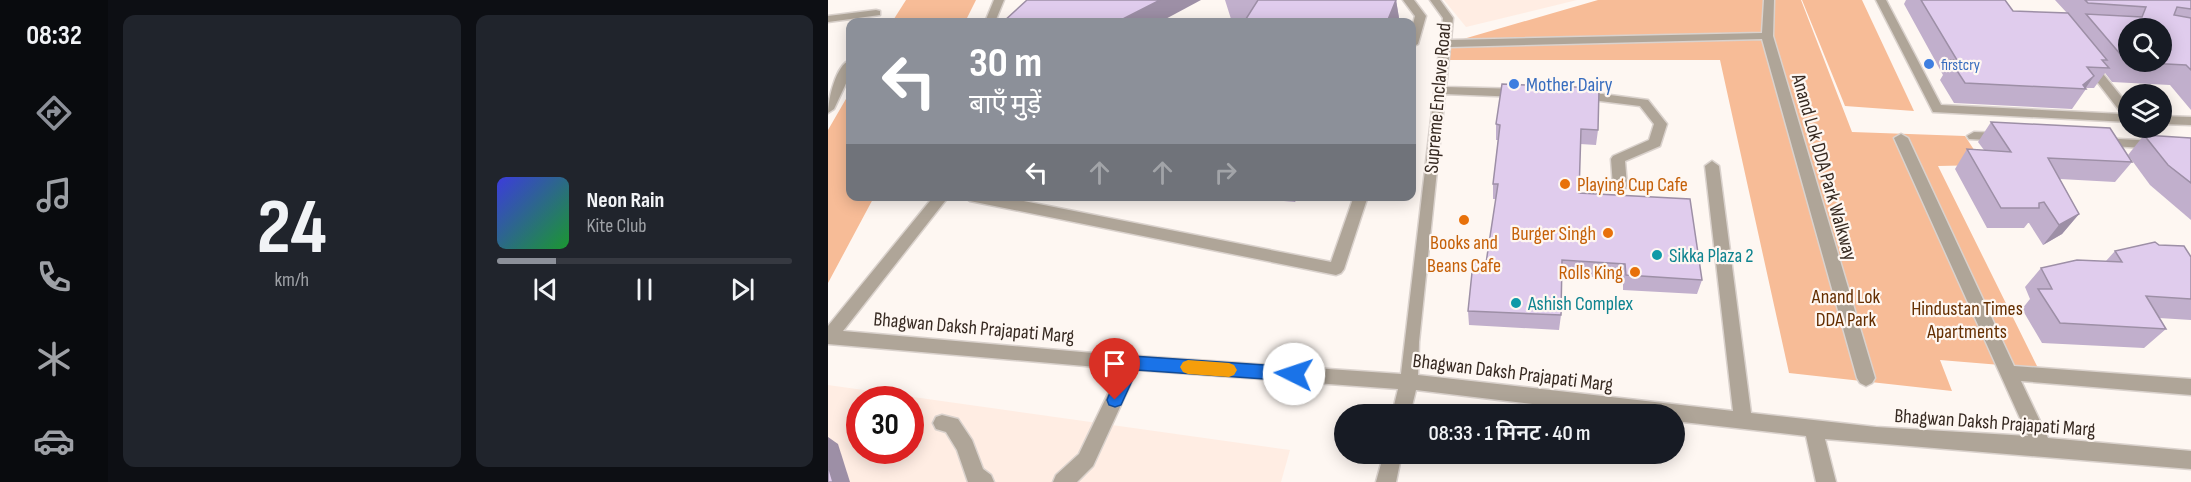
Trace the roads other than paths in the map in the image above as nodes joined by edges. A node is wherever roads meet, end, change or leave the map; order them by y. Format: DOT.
graph roads {
  1 [pos="999,0"];
  2 [pos="1408,0"];
  3 [pos="1435,0"];
  4 [pos="1769,0"];
  5 [pos="1881,0"];
  6 [pos="874,18"];
  7 [pos="992,18"];
  8 [pos="828,19"];
  9 [pos="1416,32"];
  10 [pos="1767,36"];
  11 [pos="1446,44"];
  12 [pos="2081,53"];
  13 [pos="846,72"];
  14 [pos="1440,90"];
  15 [pos="1530,93"];
  16 [pos="1564,94"];
  17 [pos="2118,100"];
  18 [pos="828,110"];
  19 [pos="2118,118"];
  20 [pos="2172,120"];
  21 [pos="2191,121"];
  22 [pos="1974,136"];
  23 [pos="1901,138"];
  24 [pos="2019,138"];
  25 [pos="2088,142"];
  26 [pos="2191,147"];
  27 [pos="1712,166"];
  28 [pos="1620,186"];
  29 [pos="938,201"];
  30 [pos="995,201"];
  31 [pos="1359,201"];
  32 [pos="829,337"];
  33 [pos="1132,363"];
  34 [pos="2009,373"];
  35 [pos="1866,378"];
  36 [pos="1409,382"];
  37 [pos="2191,387"];
  38 [pos="1404,404"];
  39 [pos="1743,422"];
  40 [pos="942,423"];
  41 [pos="1814,430"];
  42 [pos="2042,446"];
  43 [pos="2191,460"];
  44 [pos="1390,464"];
  45 [pos="984,482"];
  46 [pos="1062,482"];
  47 [pos="1386,482"];
  48 [pos="1826,482"];
  1 -- 7 [label="street"];
  2 -- 9 [label="street"];
  3 -- 11 [label="street, Supreme Enclave Road"];
  4 -- 10 [label="street, Anand Lok DDA Park Walkway"];
  5 -- 19 [label="street"];
  6 -- 8 [label="street"];
  10 -- 11 [label="street"];
  10 -- 35 [label="street, Anand Lok DDA Park Walkway"];
  11 -- 14 [label="street, Supreme Enclave Road"];
  12 -- 17 [label="street"];
  13 -- 18 [label="street"];
  14 -- 15 [label="street"];
  14 -- 36 [label="street, Supreme Enclave Road"];
  16 -- 28 [label="street"];
  20 -- 21 [label="street"];
  22 -- 24 [label="street"];
  23 -- 34 [label="street"];
  25 -- 26 [label="street"];
  27 -- 39 [label="street"];
  29 -- 32 [label="street"];
  30 -- 31 [label="street"];
  32 -- 33 [label="street, Bhagwan Daksh Prajapati Marg"];
  33 -- 36 [label="street, Bhagwan Daksh Prajapati Marg"];
  33 -- 46 [label="street"];
  34 -- 37 [label="street"];
  34 -- 42 [label="street"];
  36 -- 38 [label="street, Supreme Enclave Road"];
  36 -- 39 [label="street, Bhagwan Daksh Prajapati Marg"];
  39 -- 41 [label="street, Bhagwan Daksh Prajapati Marg"];
  40 -- 45 [label="street"];
  41 -- 42 [label="street, Bhagwan Daksh Prajapati Marg"];
  41 -- 48 [label="street"];
  42 -- 43 [label="street, Bhagwan Daksh Prajapati Marg"];
  44 -- 47 [label="street"];
}
